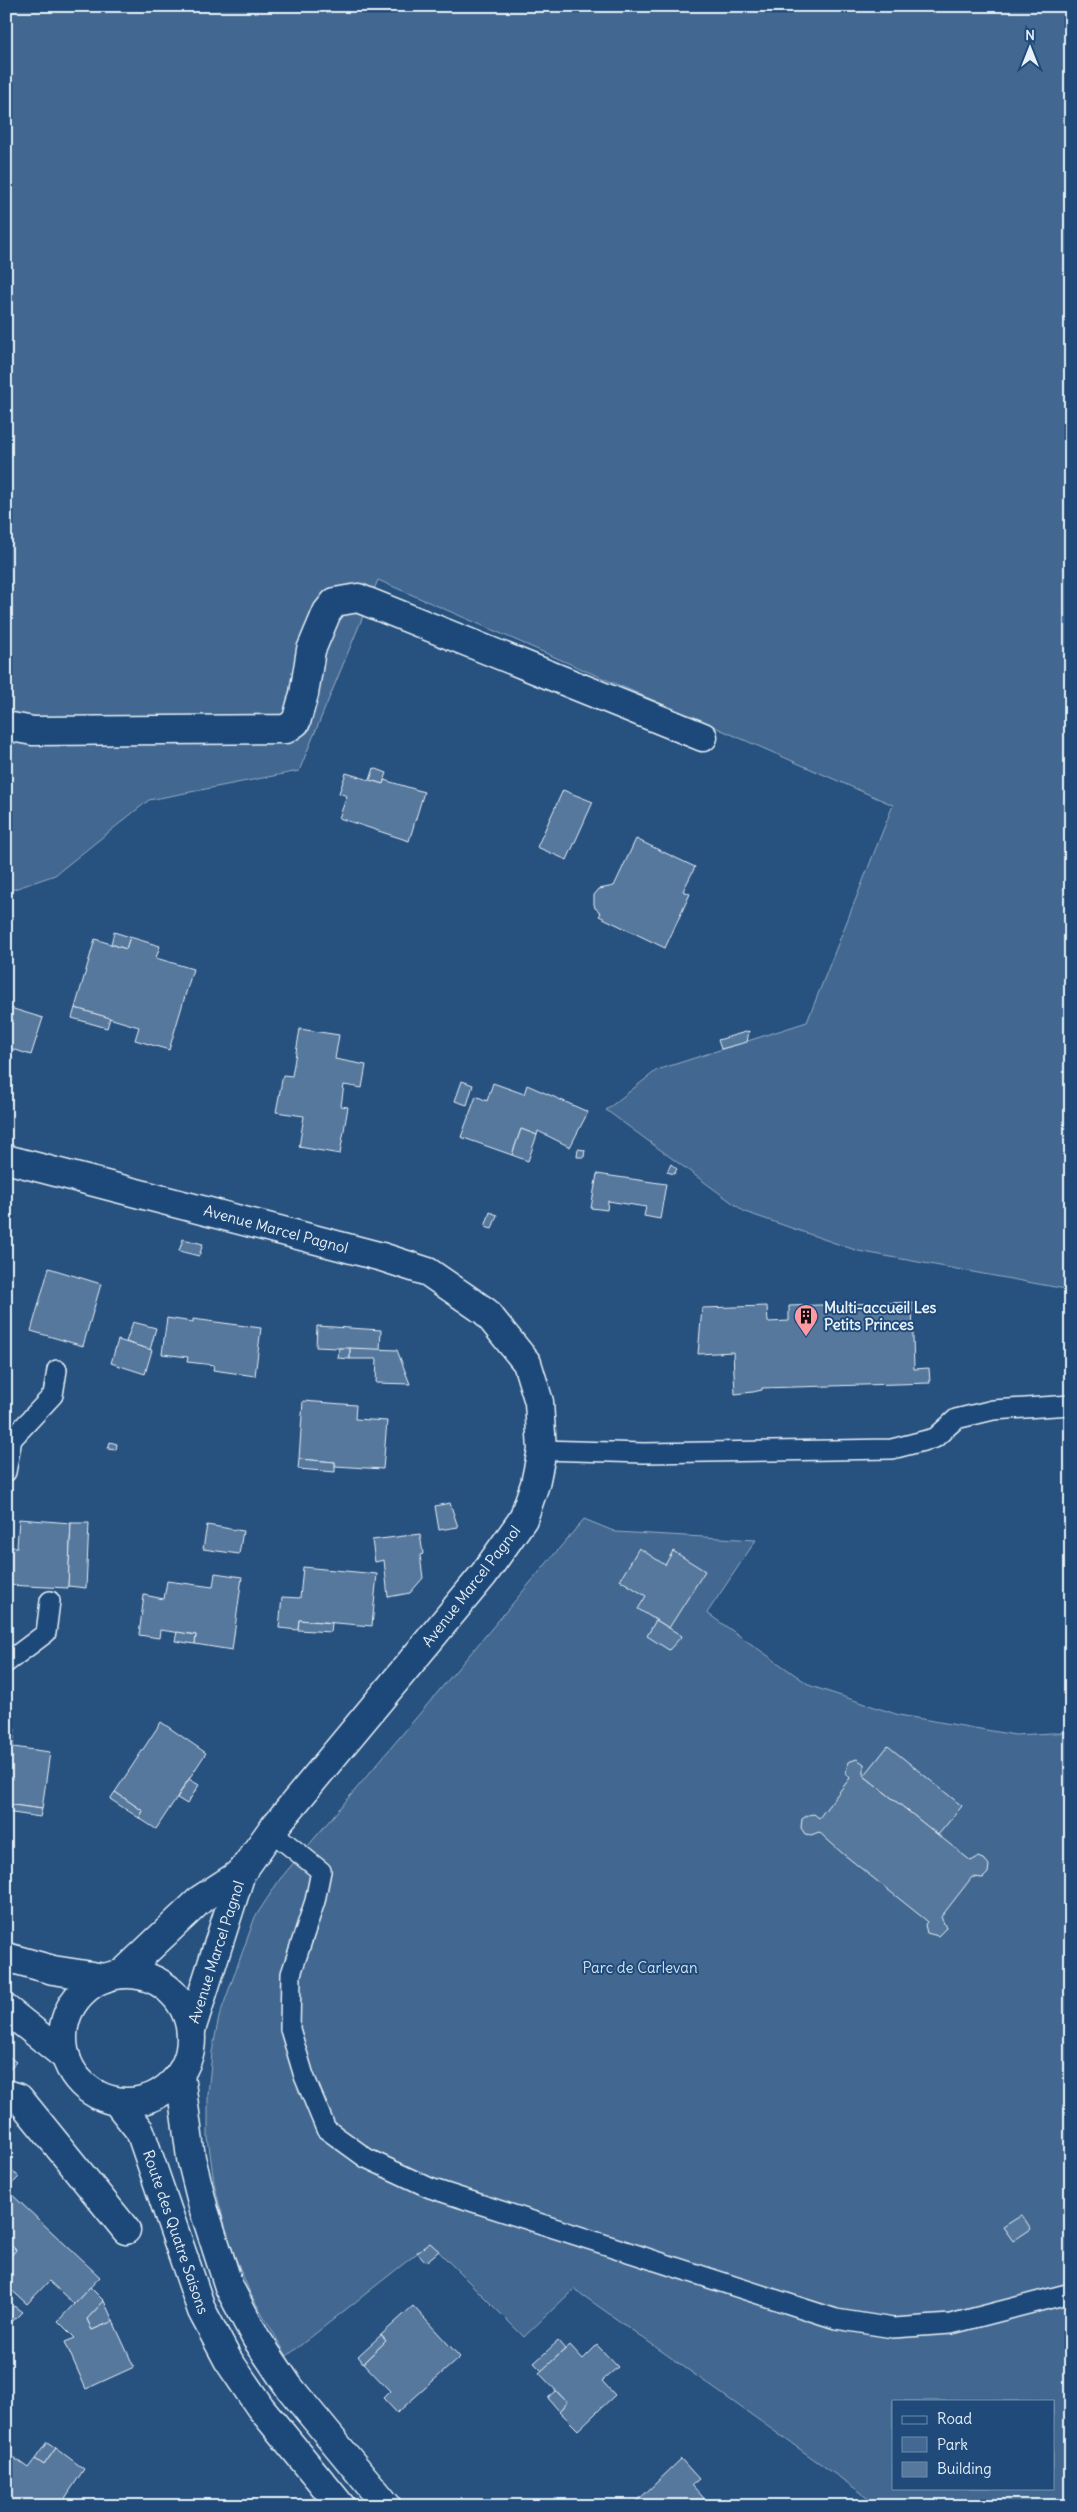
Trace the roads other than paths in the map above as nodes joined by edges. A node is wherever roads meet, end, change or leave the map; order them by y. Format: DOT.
graph roads {
  1 [pos="6,726"];
  2 [pos="703,737"];
  3 [pos="6,1159"];
  4 [pos="57,1370"];
  5 [pos="1071,1405"];
  6 [pos="542,1450"];
  7 [pos="6,1472"];
  8 [pos="50,1601"];
  9 [pos="6,1663"];
  10 [pos="272,1832"];
  11 [pos="241,1873"];
  12 [pos="6,1957"];
  13 [pos="113,1976"];
  14 [pos="6,2009"];
  15 [pos="191,2030"];
  16 [pos="66,2057"];
  17 [pos="180,2075"];
  18 [pos="6,2094"];
  19 [pos="117,2102"];
  20 [pos="126,2230"];
  21 [pos="1071,2293"];
  22 [pos="341,2506"];
  23 [pos="387,2506"];
  1 -- 2 [label="street"];
  3 -- 6 [label="street, Avenue Marcel Pagnol"];
  4 -- 7 [label="lane"];
  5 -- 6 [label="lane"];
  6 -- 10 [label="street, Avenue Marcel Pagnol"];
  8 -- 9 [label="lane"];
  10 -- 11 [label="street, Avenue Marcel Pagnol"];
  10 -- 21 [label="lane"];
  11 -- 13 [label="street, Avenue Marcel Pagnol"];
  11 -- 15 [label="street, Avenue Marcel Pagnol"];
  12 -- 13 [label="street"];
  13 -- 15 [label="street"];
  13 -- 16 [label="street"];
  14 -- 16 [label="street"];
  15 -- 17 [label="street"];
  16 -- 19 [label="street"];
  17 -- 19 [label="street"];
  17 -- 23 [label="street"];
  18 -- 20 [label="street"];
  19 -- 22 [label="street, Route des Quatre Saisons"];
}
